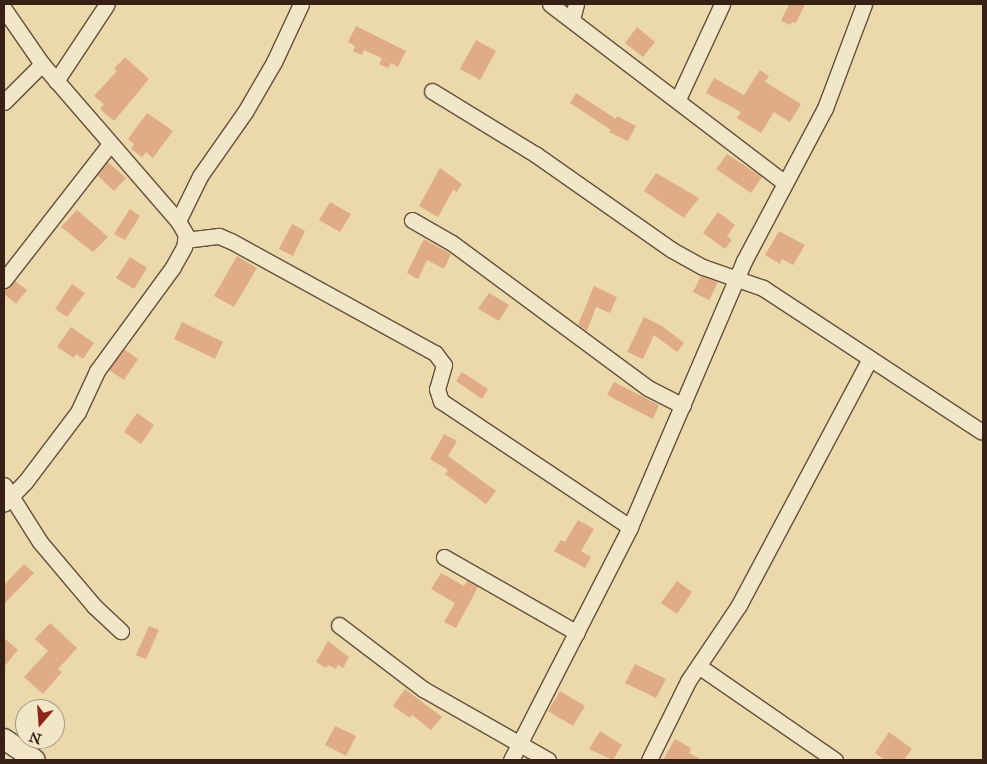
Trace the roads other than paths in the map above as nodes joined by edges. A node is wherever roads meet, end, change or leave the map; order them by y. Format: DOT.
graph roads {
  1 [pos="107,4"];
  2 [pos="301,4"];
  3 [pos="550,4"];
  4 [pos="576,4"];
  5 [pos="722,4"];
  6 [pos="864,4"];
  7 [pos="4,9"];
  8 [pos="572,19"];
  9 [pos="42,64"];
  10 [pos="56,81"];
  11 [pos="432,91"];
  12 [pos="678,99"];
  13 [pos="4,102"];
  14 [pos="109,144"];
  15 [pos="784,182"];
  16 [pos="412,220"];
  17 [pos="178,221"];
  18 [pos="185,240"];
  19 [pos="737,278"];
  20 [pos="4,280"];
  21 [pos="870,359"];
  22 [pos="683,406"];
  23 [pos="980,431"];
  24 [pos="7,495"];
  25 [pos="630,527"];
  26 [pos="444,557"];
  27 [pos="339,625"];
  28 [pos="120,631"];
  29 [pos="577,633"];
  30 [pos="700,666"];
  31 [pos="4,739"];
  32 [pos="520,742"];
  33 [pos="35,760"];
  34 [pos="511,760"];
  35 [pos="548,760"];
  36 [pos="649,760"];
  37 [pos="836,760"];
  1 -- 10 [label="street"];
  2 -- 17 [label="street"];
  3 -- 8 [label="street"];
  4 -- 8 [label="street"];
  5 -- 12 [label="street"];
  6 -- 15 [label="street"];
  7 -- 9 [label="street"];
  8 -- 12 [label="street"];
  9 -- 10 [label="street"];
  9 -- 13 [label="street"];
  10 -- 14 [label="street"];
  11 -- 19 [label="street"];
  12 -- 15 [label="street"];
  14 -- 17 [label="street"];
  14 -- 20 [label="street"];
  15 -- 19 [label="street"];
  16 -- 22 [label="street"];
  17 -- 18 [label="street"];
  18 -- 24 [label="street"];
  18 -- 25 [label="street"];
  19 -- 21 [label="street"];
  19 -- 22 [label="street"];
  21 -- 23 [label="street"];
  21 -- 30 [label="street"];
  22 -- 25 [label="street"];
  24 -- 28 [label="street"];
  25 -- 29 [label="street"];
  26 -- 29 [label="street"];
  27 -- 32 [label="street"];
  29 -- 32 [label="street"];
  30 -- 36 [label="street"];
  30 -- 37 [label="street"];
  31 -- 33 [label="main road"];
  32 -- 34 [label="street"];
  32 -- 35 [label="street"];
}
